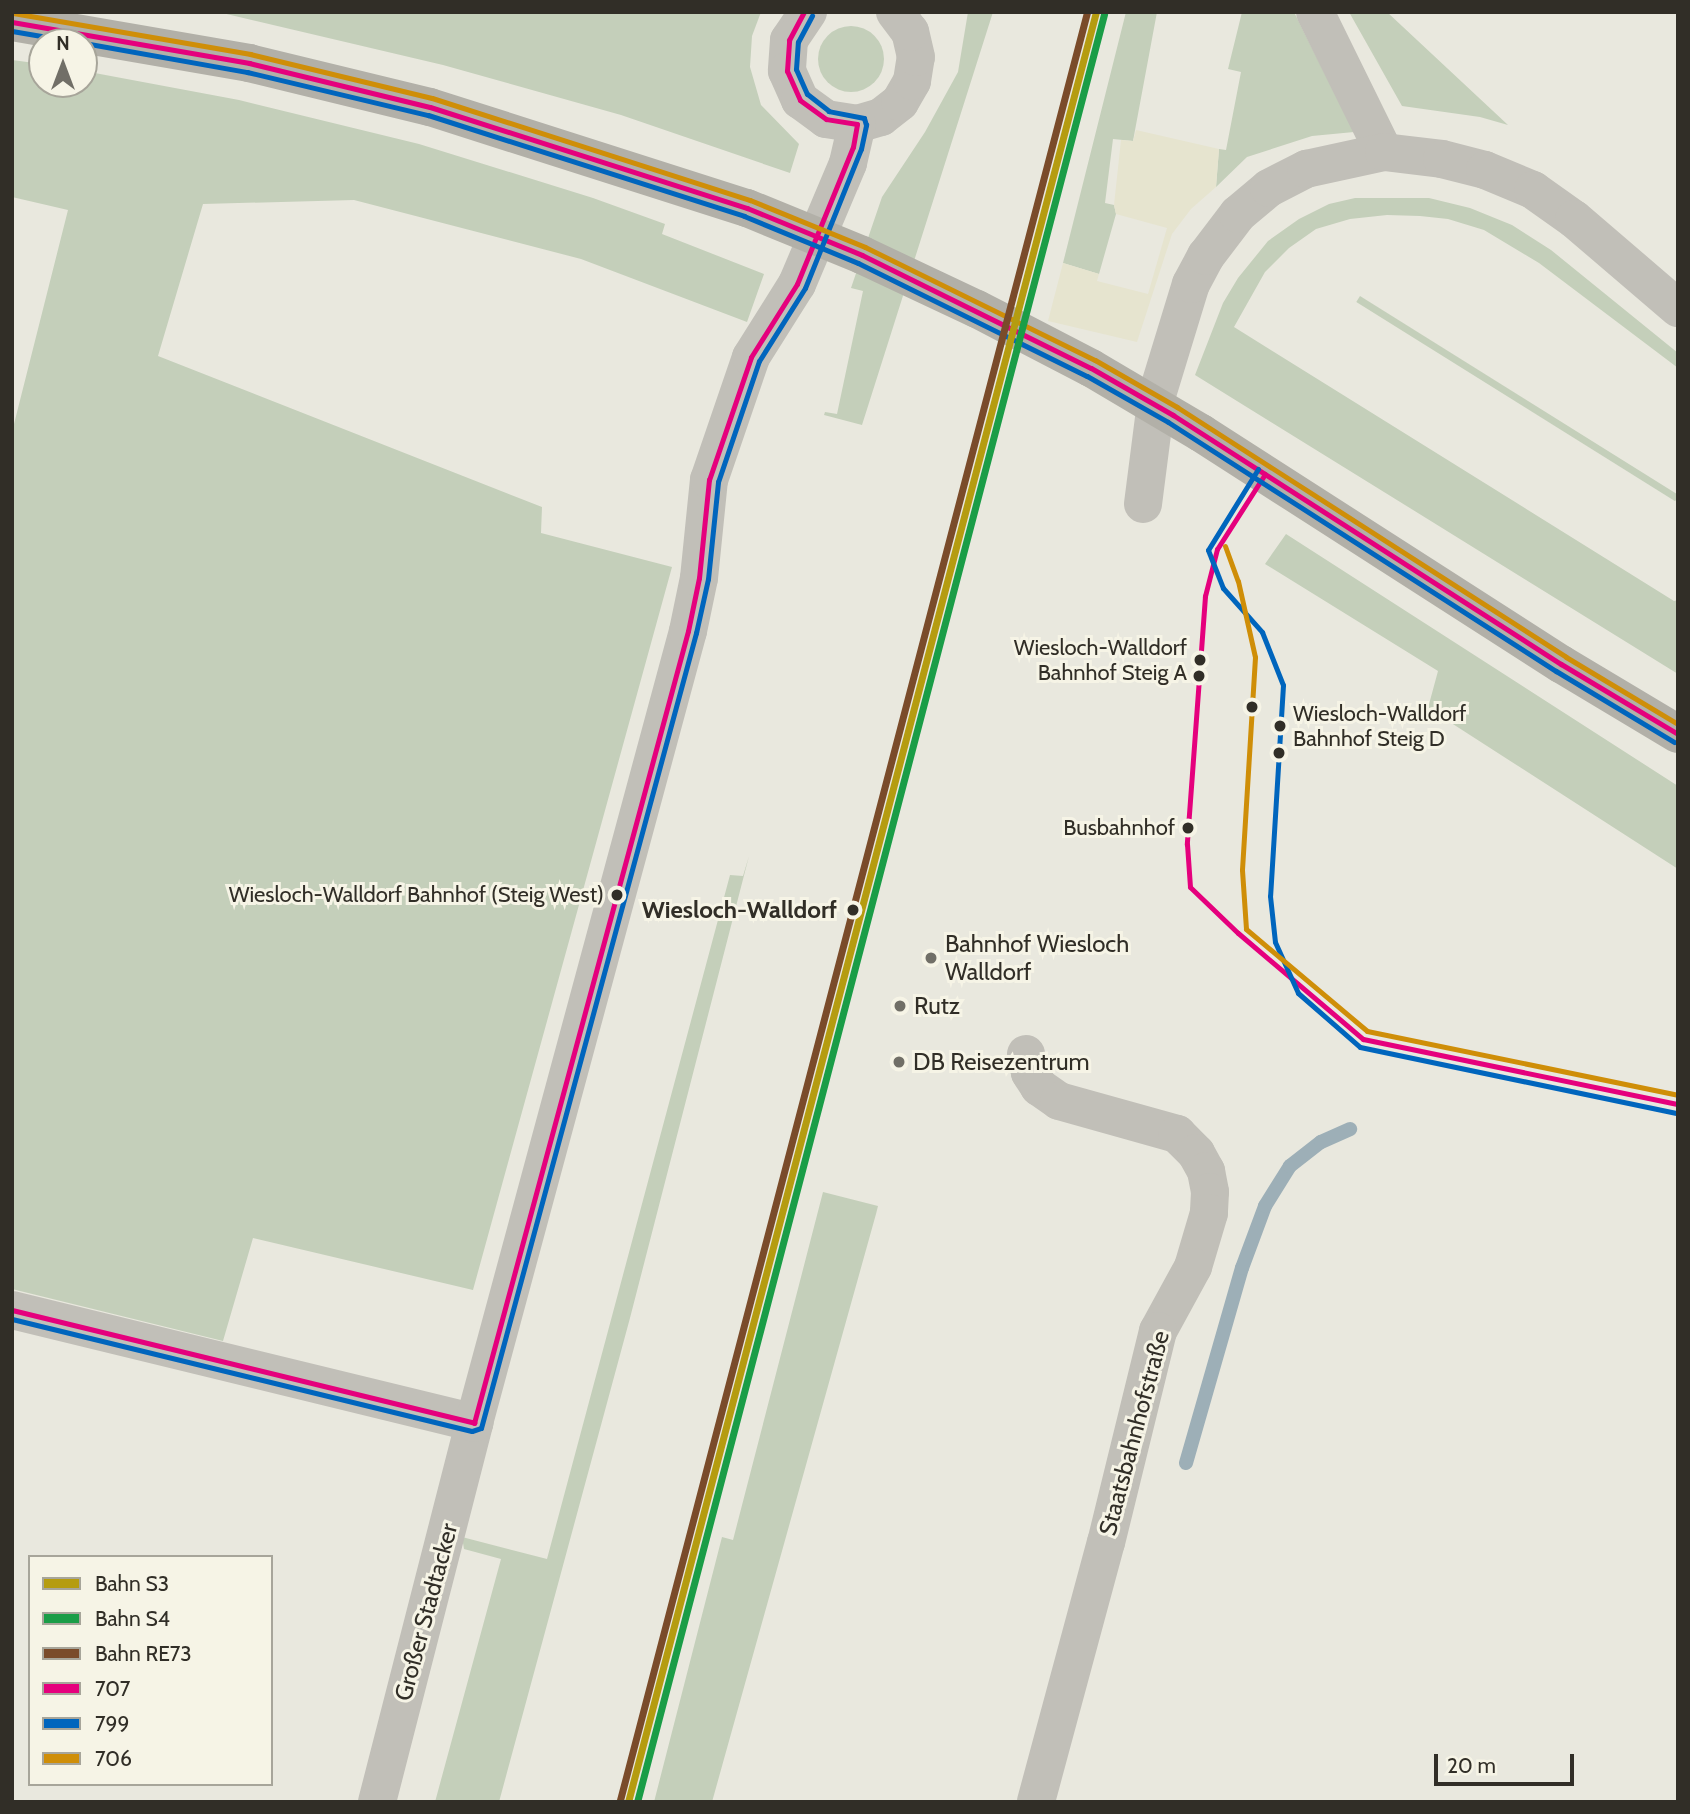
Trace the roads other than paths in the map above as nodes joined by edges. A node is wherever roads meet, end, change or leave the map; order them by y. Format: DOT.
graph roads {
  1 [pos="895,12"];
  2 [pos="1315,12"];
  3 [pos="806,13"];
  4 [pos="12,22"];
  5 [pos="857,124"];
  6 [pos="1384,152"];
  7 [pos="1678,308"];
  8 [pos="1143,504"];
  9 [pos="1678,734"];
  10 [pos="1026,1054"];
  11 [pos="12,1310"];
  12 [pos="474,1423"];
  13 [pos="377,1802"];
  14 [pos="1036,1802"];
  1 -- 5 [label="street"];
  2 -- 6 [label="street"];
  3 -- 5 [label="street"];
  4 -- 9 [label="street, bridge"];
  5 -- 12 [label="street, Großer Stadtacker"];
  6 -- 7 [label="street"];
  6 -- 8 [label="street"];
  10 -- 14 [label="street, Staatsbahnhofstraße"];
  11 -- 12 [label="street"];
  12 -- 13 [label="street, Großer Stadtacker"];
}
